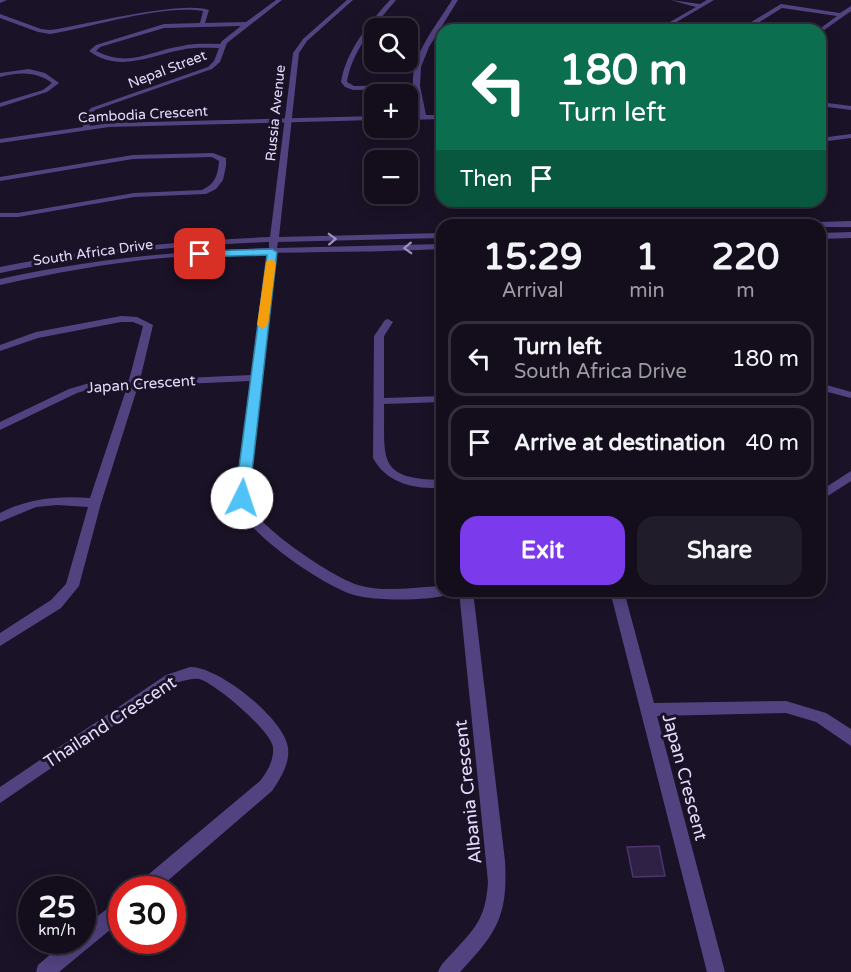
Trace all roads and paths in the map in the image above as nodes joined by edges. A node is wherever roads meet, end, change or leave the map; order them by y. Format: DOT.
graph roads {
  1 [pos="279,0"];
  2 [pos="350,0"];
  3 [pos="393,0"];
  4 [pos="455,0"];
  5 [pos="674,0"];
  6 [pos="711,0"];
  7 [pos="701,6"];
  8 [pos="851,8"];
  9 [pos="841,15"];
  10 [pos="0,16"];
  11 [pos="248,24"];
  12 [pos="440,24"];
  13 [pos="670,24"];
  14 [pos="752,24"];
  15 [pos="202,25"];
  16 [pos="826,26"];
  17 [pos="436,30"];
  18 [pos="221,46"];
  19 [pos="0,75"];
  20 [pos="417,84"];
  21 [pos="364,88"];
  22 [pos="418,92"];
  23 [pos="0,105"];
  24 [pos="826,105"];
  25 [pos="851,108"];
  26 [pos="418,117"];
  27 [pos="423,117"];
  28 [pos="436,117"];
  29 [pos="364,118"];
  30 [pos="288,120"];
  31 [pos="87,127"];
  32 [pos="851,136"];
  33 [pos="826,139"];
  34 [pos="0,141"];
  35 [pos="0,179"];
  36 [pos="0,215"];
  37 [pos="851,224"];
  38 [pos="826,225"];
  39 [pos="436,236"];
  40 [pos="826,236"];
  41 [pos="851,236"];
  42 [pos="273,241"];
  43 [pos="436,247"];
  44 [pos="272,252"];
  45 [pos="0,270"];
  46 [pos="0,282"];
  47 [pos="388,322"];
  48 [pos="0,348"];
  49 [pos="255,378"];
  50 [pos="134,382"];
  51 [pos="826,388"];
  52 [pos="851,394"];
  53 [pos="436,399"];
  54 [pos="380,401"];
  55 [pos="0,426"];
  56 [pos="851,475"];
  57 [pos="436,483"];
  58 [pos="826,492"];
  59 [pos="95,503"];
  60 [pos="0,518"];
  61 [pos="436,591"];
  62 [pos="467,597"];
  63 [pos="619,597"];
  64 [pos="0,640"];
  65 [pos="647,710"];
  66 [pos="851,739"];
  67 [pos="0,796"];
  68 [pos="160,876"];
  69 [pos="108,919"];
  70 [pos="96,929"];
  71 [pos="66,954"];
  72 [pos="45,972"];
  73 [pos="447,972"];
  74 [pos="716,972"];
  1 -- 11 [label="street, Nepal Street"];
  2 -- 30 [label="street, Russia Avenue"];
  3 -- 21 [label="street"];
  4 -- 12 [label="street"];
  5 -- 7 [label="street"];
  6 -- 7 [label="street"];
  7 -- 13 [label="street"];
  8 -- 9 [label="street"];
  9 -- 14 [label="street"];
  9 -- 16 [label="street"];
  10 -- 15 [label="street"];
  11 -- 15 [label="street"];
  11 -- 18 [label="street, Nepal Street"];
  15 -- 18 [label="street"];
  17 -- 20 [label="street"];
  18 -- 31 [label="street, Nepal Street"];
  19 -- 23 [label="street"];
  22 -- 27 [label="street"];
  24 -- 25 [label="street"];
  26 -- 27 [label="street"];
  27 -- 28 [label="street"];
  29 -- 30 [label="street, Cambodia Crescent"];
  30 -- 31 [label="street, Cambodia Crescent"];
  30 -- 42 [label="street, Russia Avenue"];
  31 -- 34 [label="street, Cambodia Crescent"];
  32 -- 33 [label="street"];
  35 -- 36 [label="street"];
  37 -- 38 [label="street"];
  42 -- 39 [label="street, South Africa Drive, one-way"];
  40 -- 41 [label="street"];
  42 -- 44 [label="street, Russia Avenue"];
  42 -- 45 [label="street, South Africa Drive"];
  43 -- 44 [label="street, South Africa Drive, one-way"];
  44 -- 46 [label="street, South Africa Drive"];
  44 -- 49 [label="street, Russia Avenue"];
  47 -- 54 [label="street"];
  48 -- 50 [label="street"];
  49 -- 50 [label="street, Japan Crescent"];
  49 -- 61 [label="street, Russia Avenue"];
  50 -- 55 [label="street, Japan Crescent"];
  50 -- 59 [label="street"];
  51 -- 52 [label="street"];
  53 -- 54 [label="street"];
  54 -- 57 [label="street"];
  56 -- 58 [label="street"];
  59 -- 60 [label="street"];
  59 -- 64 [label="street"];
  62 -- 73 [label="street, Albania Crescent"];
  63 -- 65 [label="street, Japan Crescent"];
  65 -- 66 [label="street"];
  65 -- 74 [label="street, Japan Crescent"];
  67 -- 68 [label="street, Thailand Crescent"];
  69 -- 70 [label="street"];
  71 -- 72 [label="street"];
}
